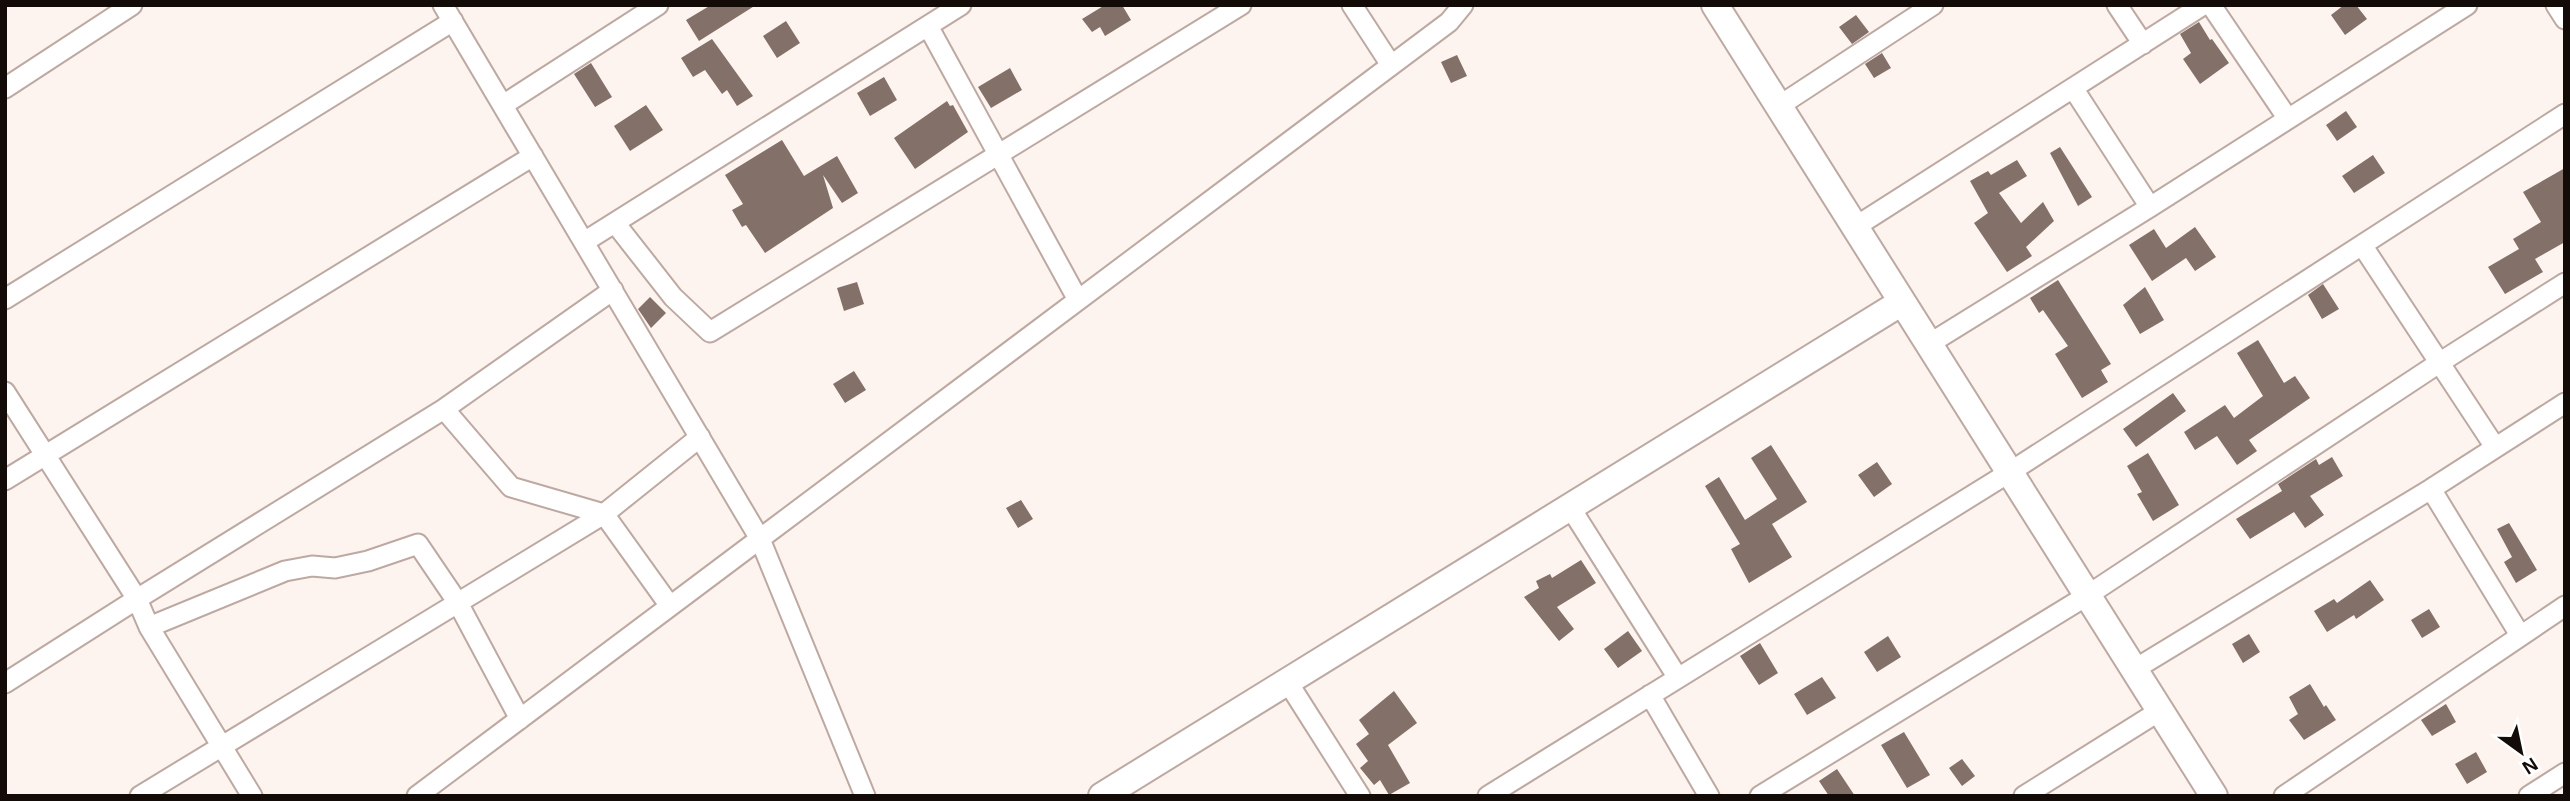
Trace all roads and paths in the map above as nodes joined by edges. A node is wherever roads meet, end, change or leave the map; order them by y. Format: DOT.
graph roads {
  1 [pos="131,5"];
  2 [pos="658,5"];
  3 [pos="961,5"];
  4 [pos="1241,5"];
  5 [pos="1352,5"];
  6 [pos="1463,5"];
  7 [pos="1715,5"];
  8 [pos="1933,5"];
  9 [pos="2117,5"];
  10 [pos="2203,5"];
  11 [pos="2211,5"];
  12 [pos="2467,5"];
  13 [pos="2556,5"];
  14 [pos="448,13"];
  15 [pos="2565,19"];
  16 [pos="928,26"];
  17 [pos="2143,44"];
  18 [pos="1391,65"];
  19 [pos="5,88"];
  20 [pos="2073,88"];
  21 [pos="503,105"];
  22 [pos="1779,106"];
  23 [pos="2565,114"];
  24 [pos="2288,119"];
  25 [pos="998,155"];
  26 [pos="533,156"];
  27 [pos="2150,207"];
  28 [pos="615,223"];
  29 [pos="1855,227"];
  30 [pos="584,242"];
  31 [pos="2362,245"];
  32 [pos="2565,284"];
  33 [pos="612,290"];
  34 [pos="5,299"];
  35 [pos="1078,300"];
  36 [pos="1902,302"];
  37 [pos="1929,344"];
  38 [pos="2439,363"];
  39 [pos="5,392"];
  40 [pos="2565,402"];
  41 [pos="444,409"];
  42 [pos="700,437"];
  43 [pos="2495,447"];
  44 [pos="44,455"];
  45 [pos="2010,472"];
  46 [pos="5,480"];
  47 [pos="2431,489"];
  48 [pos="1570,507"];
  49 [pos="604,514"];
  50 [pos="760,538"];
  51 [pos="2088,595"];
  52 [pos="136,599"];
  53 [pos="458,603"];
  54 [pos="670,606"];
  55 [pos="2565,607"];
  56 [pos="149,627"];
  57 [pos="2520,635"];
  58 [pos="2135,669"];
  59 [pos="1678,678"];
  60 [pos="1287,681"];
  61 [pos="5,683"];
  62 [pos="1650,695"];
  63 [pos="2161,710"];
  64 [pos="520,719"];
  65 [pos="220,746"];
  66 [pos="2565,773"];
  67 [pos="140,796"];
  68 [pos="252,796"];
  69 [pos="417,796"];
  70 [pos="865,796"];
  71 [pos="1102,796"];
  72 [pos="1360,796"];
  73 [pos="1488,796"];
  74 [pos="1709,796"];
  75 [pos="1760,796"];
  76 [pos="2024,796"];
  77 [pos="2214,796"];
  78 [pos="2284,796"];
  79 [pos="2529,796"];
  1 -- 19 [label="street"];
  2 -- 21 [label="street"];
  3 -- 16 [label="street"];
  4 -- 25 [label="street"];
  5 -- 18 [label="street"];
  6 -- 18 [label="street"];
  7 -- 22 [label="street"];
  8 -- 22 [label="street"];
  9 -- 17 [label="street"];
  10 -- 17 [label="street"];
  11 -- 24 [label="street"];
  12 -- 24 [label="street"];
  13 -- 15 [label="street"];
  14 -- 21 [label="street"];
  14 -- 34 [label="street"];
  16 -- 25 [label="street"];
  16 -- 28 [label="street"];
  17 -- 20 [label="street"];
  18 -- 35 [label="street"];
  20 -- 27 [label="street"];
  20 -- 29 [label="street"];
  21 -- 26 [label="street"];
  22 -- 29 [label="street"];
  23 -- 31 [label="street"];
  24 -- 27 [label="street"];
  25 -- 28 [label="street"];
  25 -- 35 [label="street"];
  26 -- 30 [label="street"];
  26 -- 44 [label="street"];
  27 -- 37 [label="street"];
  28 -- 30 [label="street"];
  29 -- 36 [label="street"];
  30 -- 33 [label="street"];
  31 -- 38 [label="street"];
  31 -- 45 [label="street"];
  32 -- 38 [label="street"];
  33 -- 41 [label="street"];
  33 -- 42 [label="street"];
  35 -- 50 [label="street"];
  36 -- 37 [label="street"];
  36 -- 48 [label="street"];
  37 -- 45 [label="street"];
  38 -- 43 [label="street"];
  38 -- 51 [label="street"];
  39 -- 44 [label="street"];
  40 -- 43 [label="street"];
  41 -- 49 [label="street"];
  41 -- 52 [label="street"];
  42 -- 49 [label="street"];
  42 -- 50 [label="street"];
  43 -- 47 [label="street"];
  44 -- 46 [label="street"];
  44 -- 52 [label="street"];
  45 -- 51 [label="street"];
  45 -- 59 [label="street"];
  47 -- 57 [label="street"];
  47 -- 58 [label="street"];
  48 -- 59 [label="street"];
  48 -- 60 [label="street"];
  49 -- 53 [label="street"];
  49 -- 54 [label="street"];
  50 -- 54 [label="street"];
  50 -- 70 [label="street"];
  51 -- 58 [label="street"];
  51 -- 75 [label="street"];
  52 -- 56 [label="street"];
  52 -- 61 [label="street"];
  53 -- 56 [label="street"];
  53 -- 64 [label="street"];
  53 -- 65 [label="street"];
  54 -- 64 [label="street"];
  55 -- 57 [label="street"];
  56 -- 65 [label="street"];
  57 -- 78 [label="street"];
  58 -- 63 [label="street"];
  59 -- 62 [label="street"];
  60 -- 71 [label="street"];
  60 -- 72 [label="street"];
  62 -- 73 [label="street"];
  62 -- 74 [label="street"];
  63 -- 76 [label="street"];
  63 -- 77 [label="street"];
  64 -- 69 [label="street"];
  65 -- 67 [label="street"];
  65 -- 68 [label="street"];
  66 -- 79 [label="street"];
}
